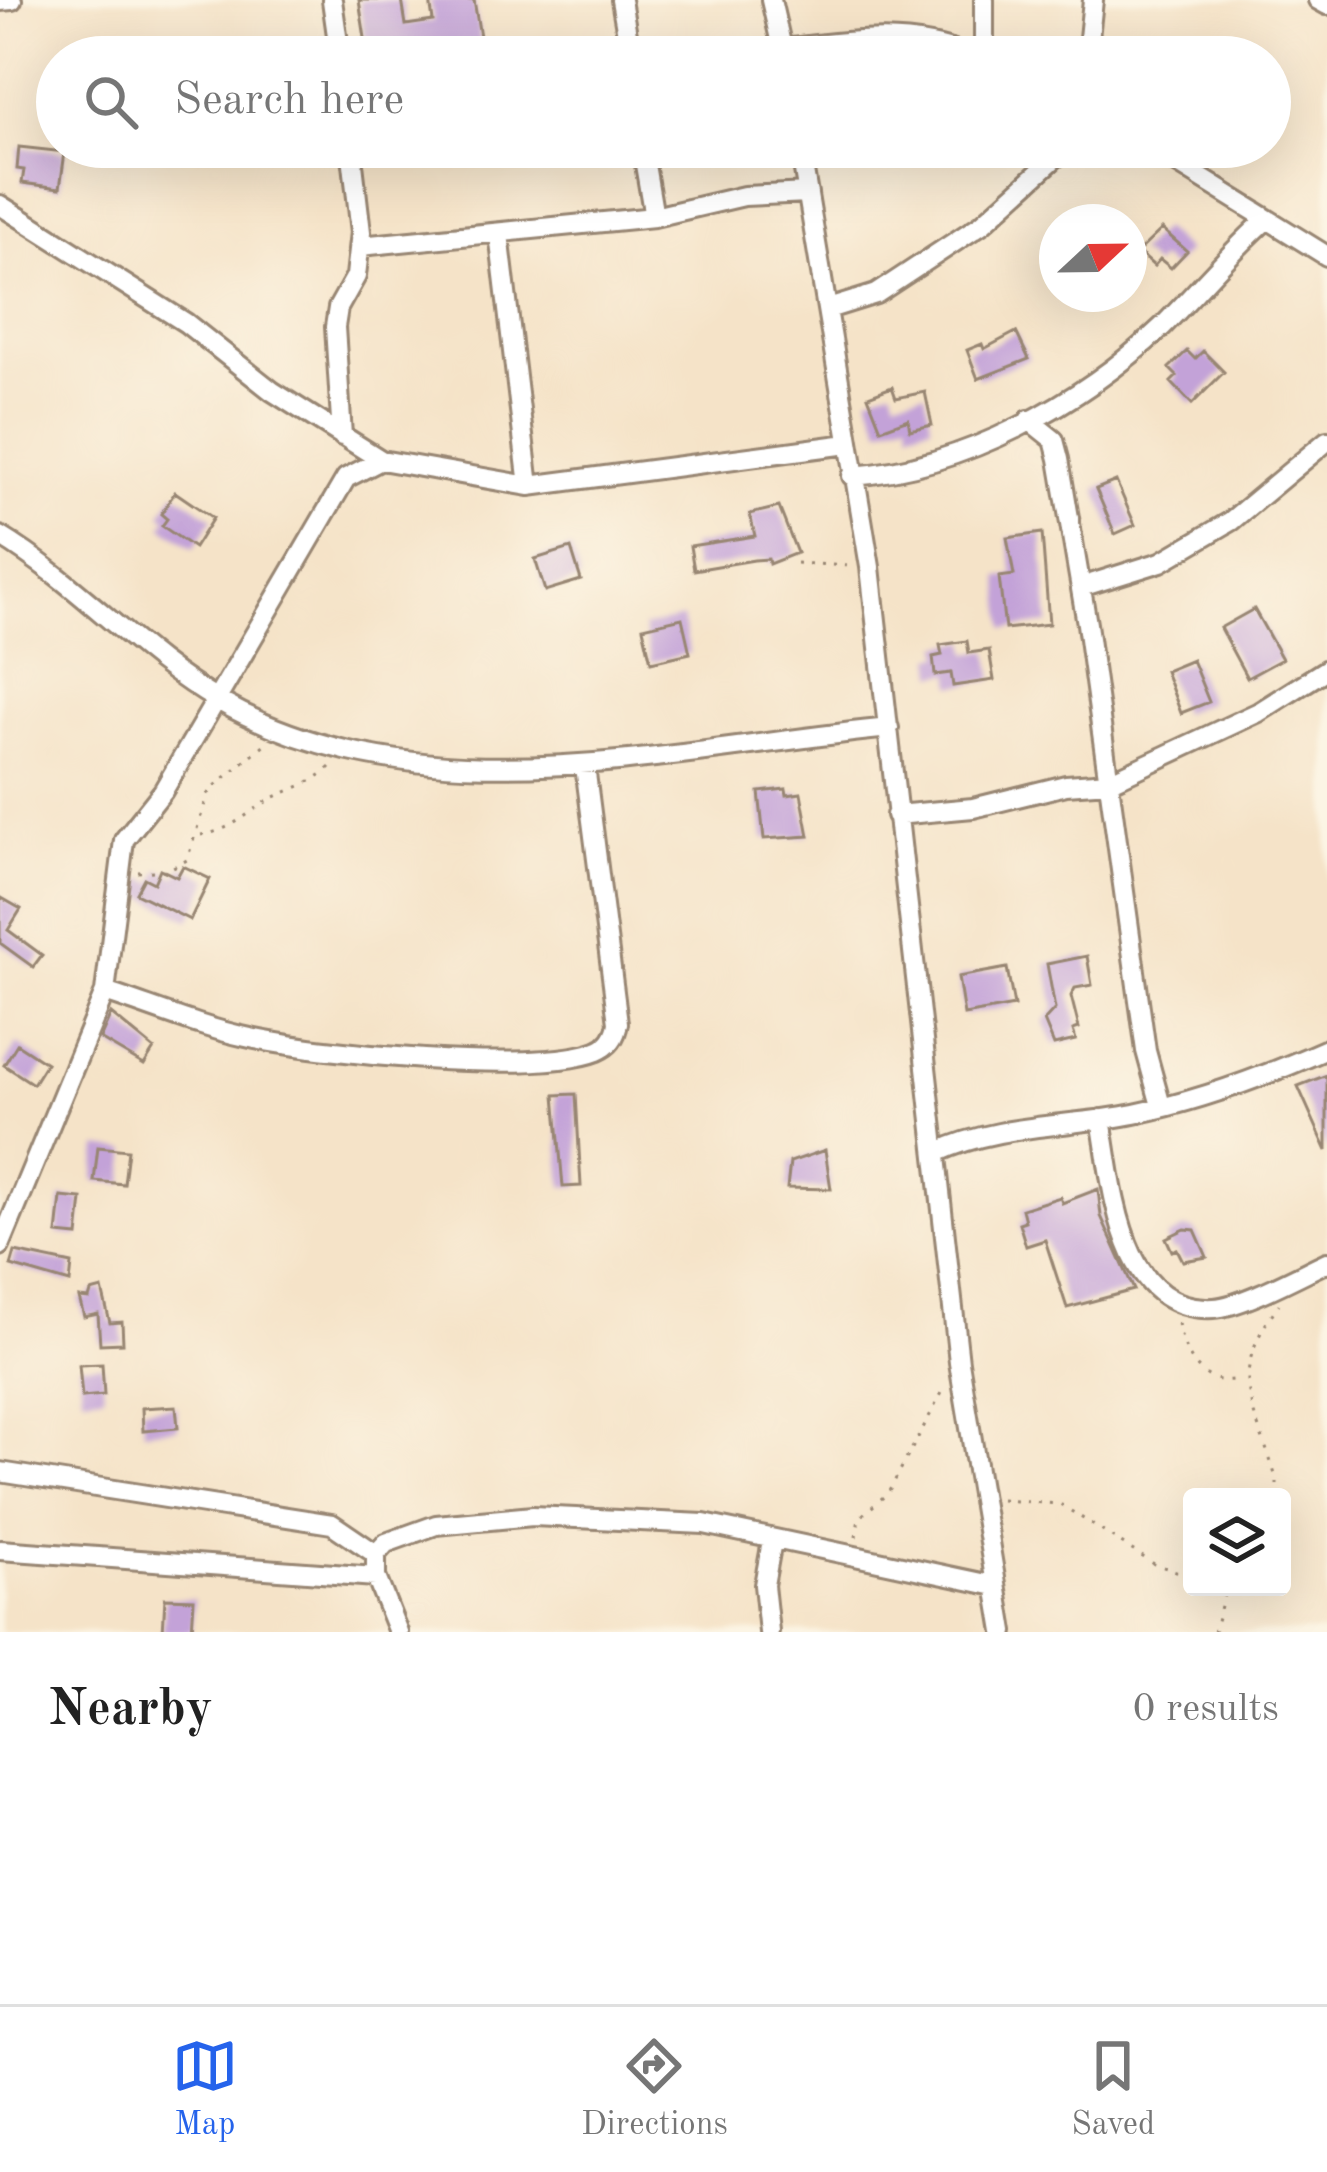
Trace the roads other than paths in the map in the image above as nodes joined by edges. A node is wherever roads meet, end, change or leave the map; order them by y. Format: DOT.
graph roads {
  1 [pos="12,0"];
  2 [pos="332,0"];
  3 [pos="621,0"];
  4 [pos="772,0"];
  5 [pos="984,0"];
  6 [pos="1093,0"];
  7 [pos="1318,0"];
  8 [pos="0,2"];
  9 [pos="1327,5"];
  10 [pos="337,36"];
  11 [pos="627,36"];
  12 [pos="780,36"];
  13 [pos="984,36"];
  14 [pos="1089,36"];
  15 [pos="353,168"];
  16 [pos="645,168"];
  17 [pos="804,168"];
  18 [pos="1044,168"];
  19 [pos="1184,168"];
  20 [pos="808,193"];
  21 [pos="0,205"];
  22 [pos="653,217"];
  23 [pos="1266,220"];
  24 [pos="500,234"];
  25 [pos="360,246"];
  26 [pos="1327,256"];
  27 [pos="828,309"];
  28 [pos="1029,420"];
  29 [pos="342,436"];
  30 [pos="1327,441"];
  31 [pos="848,444"];
  32 [pos="380,460"];
  33 [pos="852,476"];
  34 [pos="529,486"];
  35 [pos="0,536"];
  36 [pos="1081,586"];
  37 [pos="1327,670"];
  38 [pos="216,699"];
  39 [pos="889,728"];
  40 [pos="585,766"];
  41 [pos="1109,782"];
  42 [pos="896,815"];
  43 [pos="105,992"];
  44 [pos="1327,1049"];
  45 [pos="1161,1106"];
  46 [pos="1101,1119"];
  47 [pos="936,1154"];
  48 [pos="0,1246"];
  49 [pos="1327,1262"];
  50 [pos="0,1472"];
  51 [pos="772,1541"];
  52 [pos="0,1550"];
  53 [pos="376,1554"];
  54 [pos="376,1577"];
  55 [pos="996,1586"];
  56 [pos="398,1632"];
  57 [pos="769,1632"];
  58 [pos="1004,1632"];
  1 -- 8 [label="street"];
  2 -- 10 [label="street"];
  3 -- 11 [label="street"];
  4 -- 12 [label="street"];
  5 -- 13 [label="street"];
  6 -- 14 [label="street"];
  7 -- 9 [label="street"];
  15 -- 25 [label="street"];
  16 -- 22 [label="street"];
  17 -- 20 [label="street"];
  18 -- 27 [label="street"];
  19 -- 23 [label="street"];
  20 -- 22 [label="street"];
  20 -- 27 [label="street"];
  21 -- 29 [label="street"];
  22 -- 24 [label="street"];
  23 -- 26 [label="street"];
  23 -- 28 [label="street"];
  24 -- 25 [label="street"];
  24 -- 34 [label="street"];
  25 -- 29 [label="street"];
  27 -- 31 [label="street"];
  28 -- 33 [label="street"];
  28 -- 36 [label="street"];
  29 -- 32 [label="street"];
  30 -- 36 [label="street"];
  31 -- 33 [label="street"];
  31 -- 34 [label="street"];
  32 -- 34 [label="street"];
  32 -- 38 [label="street"];
  33 -- 39 [label="street"];
  35 -- 38 [label="street"];
  36 -- 41 [label="street"];
  37 -- 41 [label="street"];
  38 -- 40 [label="street"];
  38 -- 43 [label="street"];
  39 -- 40 [label="street"];
  39 -- 42 [label="street"];
  40 -- 43 [label="street"];
  41 -- 42 [label="street"];
  41 -- 45 [label="street"];
  42 -- 47 [label="street"];
  43 -- 48 [label="street"];
  44 -- 45 [label="street"];
  45 -- 46 [label="street"];
  46 -- 47 [label="street"];
  46 -- 49 [label="street"];
  47 -- 55 [label="street"];
  50 -- 53 [label="street"];
  51 -- 53 [label="street"];
  51 -- 55 [label="street"];
  51 -- 57 [label="street"];
  52 -- 54 [label="street"];
  53 -- 54 [label="street"];
  54 -- 56 [label="street"];
  55 -- 58 [label="street"];
}
